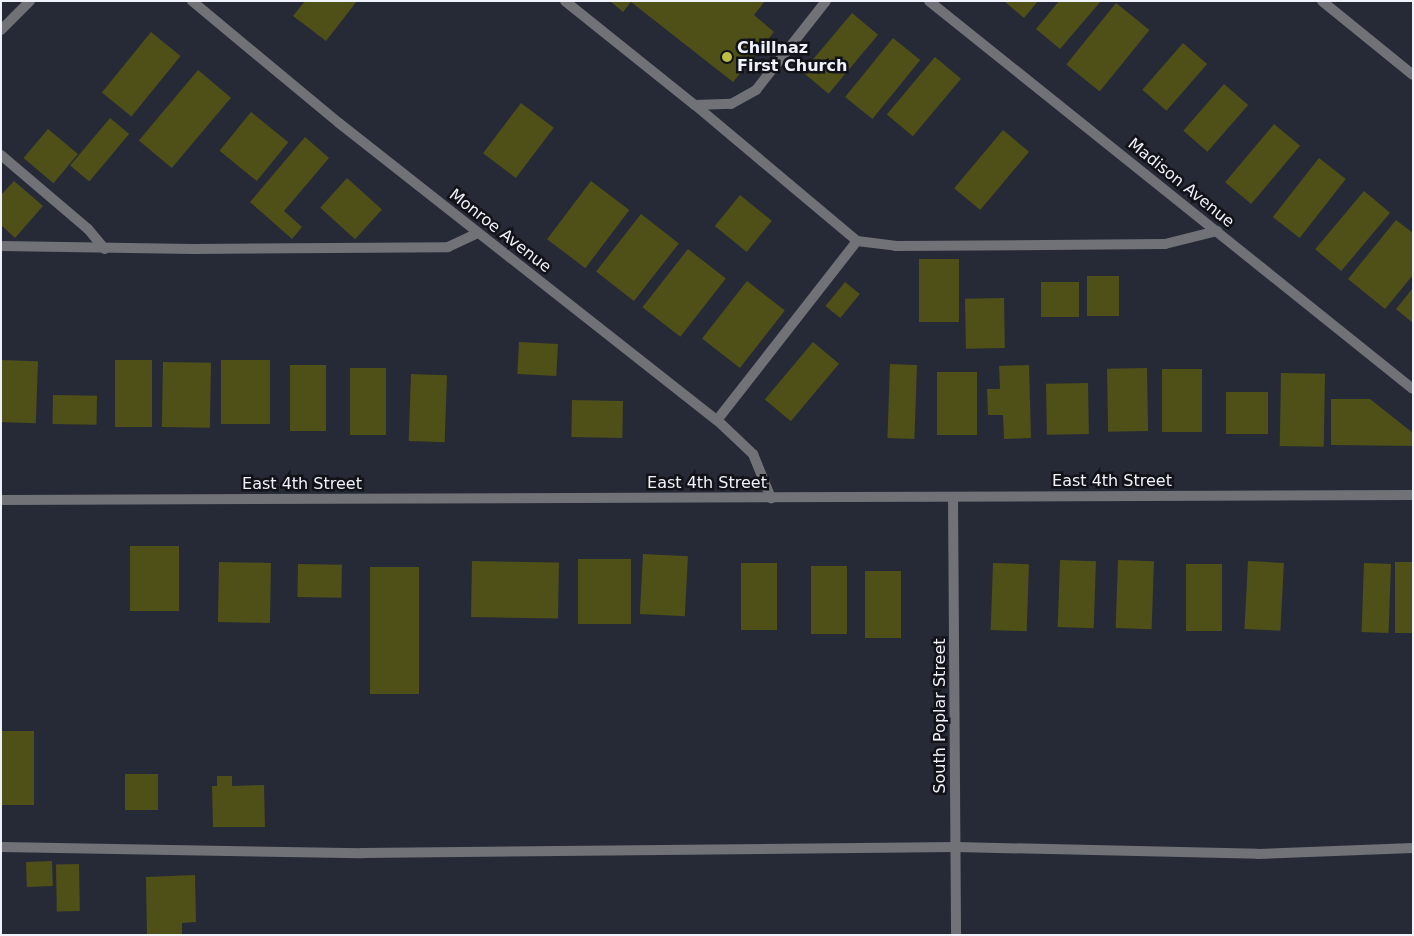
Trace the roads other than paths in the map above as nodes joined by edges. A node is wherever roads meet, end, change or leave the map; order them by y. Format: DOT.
graph roads {
  1 [pos="30,1"];
  2 [pos="192,1"];
  3 [pos="565,1"];
  4 [pos="826,1"];
  5 [pos="929,1"];
  6 [pos="1322,1"];
  7 [pos="1,30"];
  8 [pos="1413,74"];
  9 [pos="695,105"];
  10 [pos="1,155"];
  11 [pos="1217,231"];
  12 [pos="478,233"];
  13 [pos="857,240"];
  14 [pos="1,246"];
  15 [pos="105,249"];
  16 [pos="1413,390"];
  17 [pos="716,420"];
  18 [pos="1413,495"];
  19 [pos="953,496"];
  20 [pos="771,498"];
  21 [pos="1,500"];
  22 [pos="1,847"];
  23 [pos="956,847"];
  24 [pos="1413,848"];
  25 [pos="956,935"];
  1 -- 7 [label="street"];
  2 -- 12 [label="street, Monroe Avenue"];
  3 -- 9 [label="street"];
  4 -- 9 [label="street"];
  5 -- 11 [label="street, Madison Avenue"];
  6 -- 8 [label="street"];
  9 -- 13 [label="street"];
  10 -- 15 [label="street"];
  11 -- 13 [label="street"];
  11 -- 16 [label="street, Madison Avenue"];
  12 -- 15 [label="street"];
  12 -- 17 [label="street, Monroe Avenue"];
  13 -- 17 [label="street"];
  14 -- 15 [label="street"];
  17 -- 20 [label="street, Monroe Avenue"];
  18 -- 19 [label="street, East 4th Street"];
  19 -- 20 [label="street, East 4th Street"];
  19 -- 23 [label="street, South Poplar Street"];
  20 -- 21 [label="street, East 4th Street"];
  22 -- 23 [label="street"];
  23 -- 24 [label="street"];
  23 -- 25 [label="street, South Poplar Street"];
}
